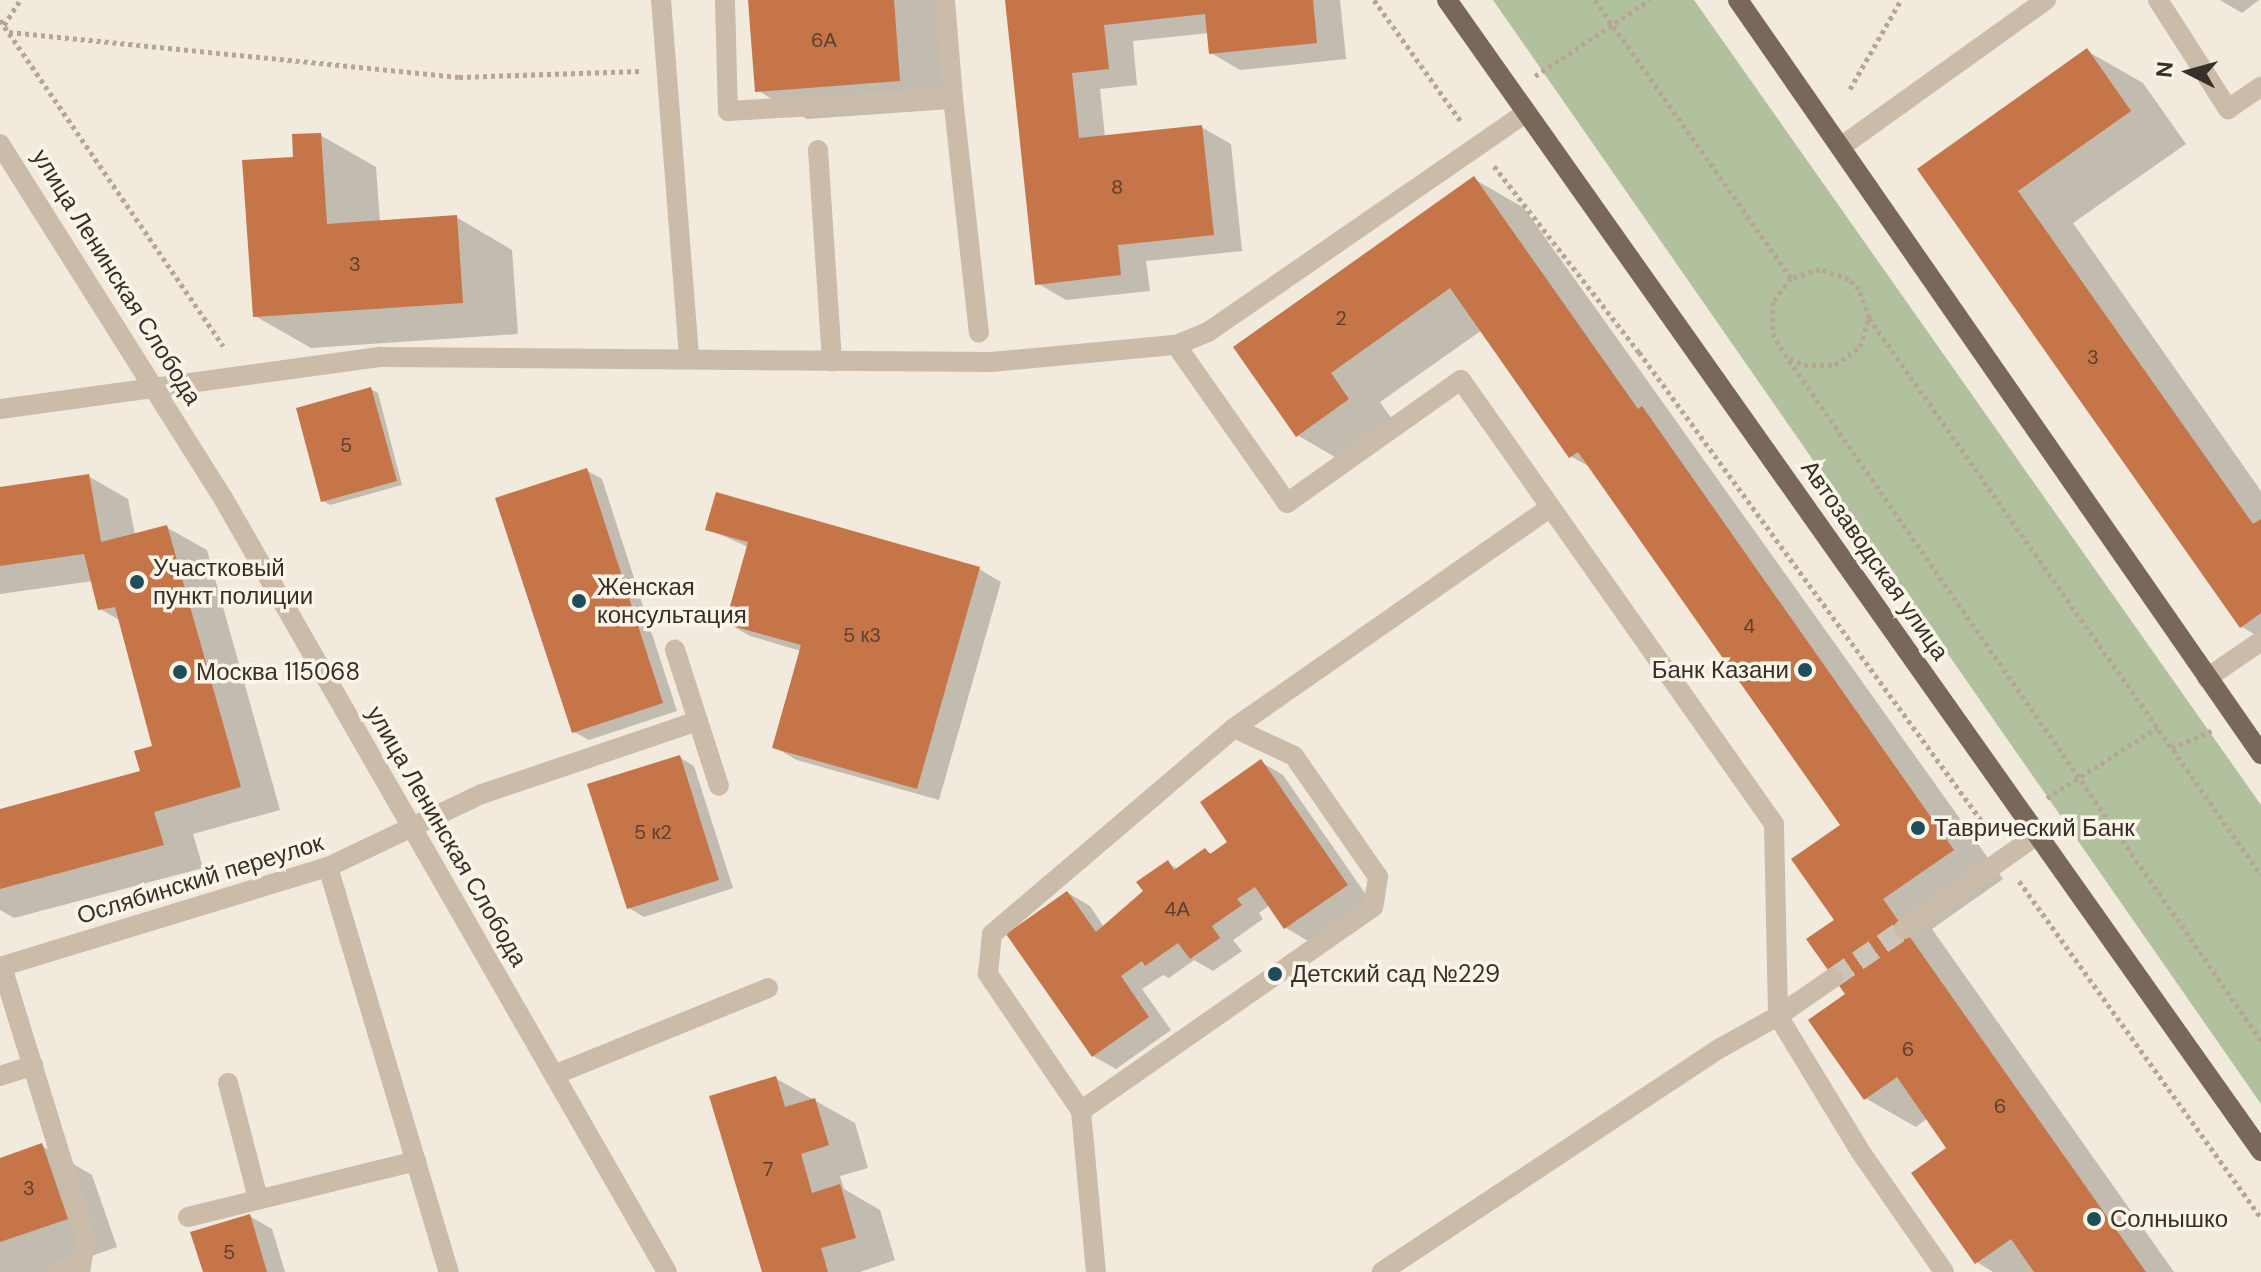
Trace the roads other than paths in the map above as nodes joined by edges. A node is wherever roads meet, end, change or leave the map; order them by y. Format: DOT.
graph roads {
  1 [pos="661,0"];
  2 [pos="725,0"];
  3 [pos="945,0"];
  4 [pos="1447,0"];
  5 [pos="1738,0"];
  6 [pos="2046,0"];
  7 [pos="2158,0"];
  8 [pos="2261,87"];
  9 [pos="953,98"];
  10 [pos="1525,113"];
  11 [pos="0,144"];
  12 [pos="1842,146"];
  13 [pos="818,150"];
  14 [pos="979,333"];
  15 [pos="1176,345"];
  16 [pos="689,358"];
  17 [pos="832,362"];
  18 [pos="159,389"];
  19 [pos="0,409"];
  20 [pos="1551,507"];
  21 [pos="2261,641"];
  22 [pos="675,650"];
  23 [pos="2207,678"];
  24 [pos="698,721"];
  25 [pos="1234,728"];
  26 [pos="2261,754"];
  27 [pos="719,786"];
  28 [pos="413,830"];
  29 [pos="2037,835"];
  30 [pos="328,867"];
  31 [pos="1904,929"];
  32 [pos="1,967"];
  33 [pos="1833,978"];
  34 [pos="768,988"];
  35 [pos="1778,1016"];
  36 [pos="33,1065"];
  37 [pos="554,1075"];
  38 [pos="0,1076"];
  39 [pos="228,1083"];
  40 [pos="1081,1111"];
  41 [pos="2261,1151"];
  42 [pos="416,1161"];
  43 [pos="258,1198"];
  44 [pos="188,1217"];
  45 [pos="79,1268"];
  46 [pos="57,1272"];
  47 [pos="449,1272"];
  48 [pos="667,1272"];
  49 [pos="1096,1272"];
  50 [pos="1382,1272"];
  51 [pos="1944,1272"];
  1 -- 16 [label="street"];
  2 -- 9 [label="street"];
  3 -- 9 [label="street"];
  4 -- 10 [label="main road, Автозаводская улица"];
  5 -- 12 [label="main road"];
  6 -- 12 [label="street"];
  7 -- 8 [label="street"];
  9 -- 14 [label="street"];
  10 -- 15 [label="street"];
  10 -- 29 [label="main road, Автозаводская улица"];
  11 -- 18 [label="street, улица Ленинская Слобода"];
  12 -- 23 [label="main road"];
  13 -- 17 [label="street"];
  15 -- 17 [label="street"];
  15 -- 20 [label="street"];
  16 -- 17 [label="street"];
  16 -- 18 [label="street"];
  18 -- 19 [label="street"];
  18 -- 28 [label="street, улица Ленинская Слобода"];
  20 -- 25 [label="street"];
  20 -- 35 [label="street"];
  21 -- 23 [label="street"];
  22 -- 24 [label="street"];
  23 -- 26 [label="main road"];
  24 -- 27 [label="street"];
  24 -- 28 [label="street, Ослябинский переулок"];
  25 -- 40 [label="street"];
  25 -- 40 [label="street"];
  28 -- 30 [label="street, Ослябинский переулок"];
  28 -- 37 [label="street, улица Ленинская Слобода"];
  29 -- 31 [label="street"];
  29 -- 41 [label="main road, Автозаводская улица"];
  30 -- 32 [label="street, Ослябинский переулок"];
  30 -- 42 [label="street"];
  32 -- 36 [label="street"];
  33 -- 35 [label="street"];
  34 -- 37 [label="street"];
  35 -- 50 [label="street"];
  35 -- 51 [label="street"];
  36 -- 38 [label="street"];
  36 -- 45 [label="street"];
  37 -- 48 [label="street, улица Ленинская Слобода"];
  39 -- 43 [label="street"];
  40 -- 49 [label="street"];
  42 -- 43 [label="street"];
  42 -- 47 [label="street"];
  43 -- 44 [label="street"];
  45 -- 46 [label="street"];
}
